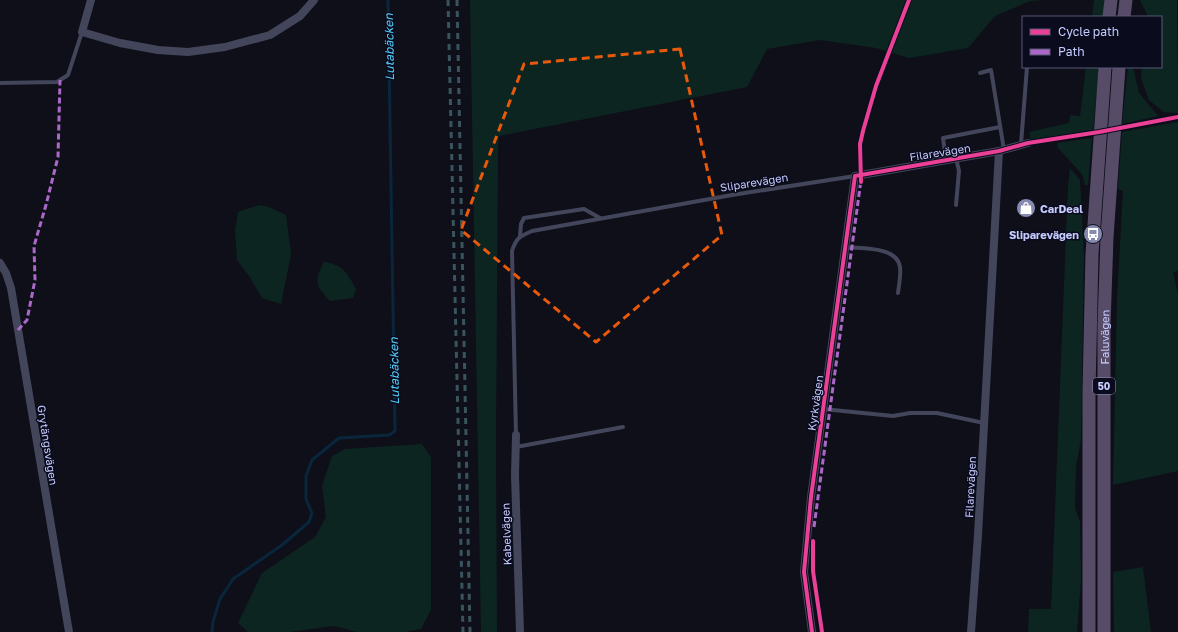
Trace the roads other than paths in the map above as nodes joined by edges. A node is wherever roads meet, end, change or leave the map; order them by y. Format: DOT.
graph roads {
  1 [pos="91,0"];
  2 [pos="314,0"];
  3 [pos="1111,0"];
  4 [pos="1126,0"];
  5 [pos="1110,16"];
  6 [pos="1124,16"];
  7 [pos="82,32"];
  8 [pos="1028,68"];
  9 [pos="1104,68"];
  10 [pos="1119,68"];
  11 [pos="980,73"];
  12 [pos="0,84"];
  13 [pos="1000,127"];
  14 [pos="1025,144"];
  15 [pos="1001,150"];
  16 [pos="956,158"];
  17 [pos="946,160"];
  18 [pos="855,176"];
  19 [pos="956,205"];
  20 [pos="601,218"];
  21 [pos="520,236"];
  22 [pos="845,247"];
  23 [pos="0,263"];
  24 [pos="898,293"];
  25 [pos="823,410"];
  26 [pos="984,423"];
  27 [pos="623,427"];
  28 [pos="516,435"];
  29 [pos="516,447"];
  30 [pos="69,632"];
  31 [pos="520,632"];
  32 [pos="812,632"];
  33 [pos="971,632"];
  34 [pos="1090,632"];
  35 [pos="1104,632"];
  1 -- 7 [label="street"];
  2 -- 7 [label="street"];
  3 -- 5 [label="highway"];
  4 -- 6 [label="highway"];
  7 -- 12 [label="lane"];
  8 -- 14 [label="lane"];
  9 -- 34 [label="highway, Faluvägen / 50"];
  10 -- 35 [label="highway, Faluvägen / 50"];
  11 -- 13 [label="lane"];
  13 -- 15 [label="lane"];
  13 -- 17 [label="lane"];
  14 -- 15 [label="street, Filarevägen"];
  15 -- 16 [label="street, Filarevägen"];
  15 -- 26 [label="street, Filarevägen"];
  16 -- 17 [label="street, Filarevägen"];
  16 -- 19 [label="lane"];
  17 -- 18 [label="street, Filarevägen"];
  18 -- 20 [label="lane, Sliparevägen"];
  18 -- 22 [label="street, Kyrkvägen"];
  20 -- 21 [label="lane, Sliparevägen"];
  20 -- 21 [label="lane"];
  21 -- 28 [label="lane"];
  22 -- 24 [label="lane"];
  22 -- 25 [label="street, Kyrkvägen"];
  23 -- 30 [label="street, Grytängsvägen"];
  25 -- 26 [label="lane"];
  25 -- 32 [label="street, Kyrkvägen"];
  26 -- 33 [label="street, Filarevägen"];
  27 -- 29 [label="lane"];
  28 -- 29 [label="street, Kabelvägen"];
  29 -- 31 [label="street, Kabelvägen"];
}
